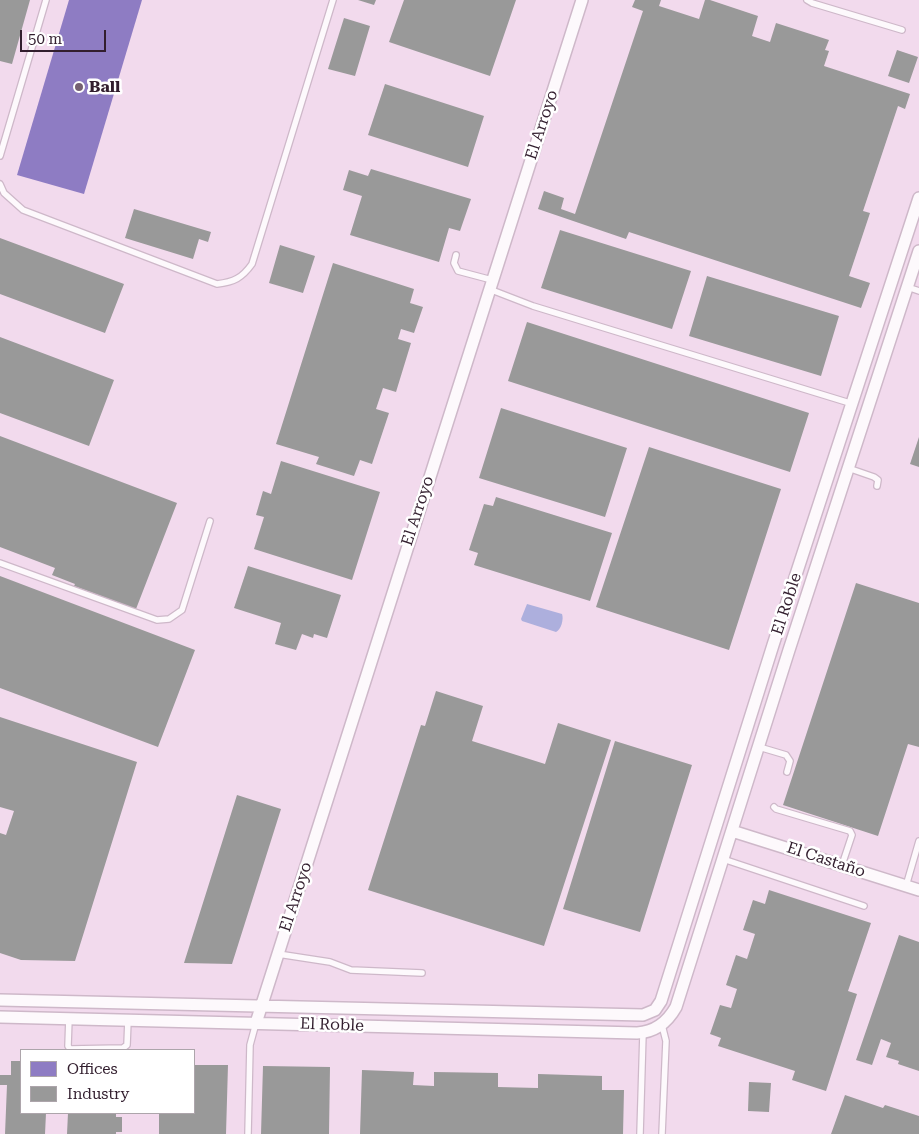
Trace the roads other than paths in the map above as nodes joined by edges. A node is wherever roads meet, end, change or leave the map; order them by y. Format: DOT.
graph roads {
  1 [pos="46,0"];
  2 [pos="333,0"];
  3 [pos="582,0"];
  4 [pos="807,0"];
  5 [pos="902,30"];
  6 [pos="0,156"];
  7 [pos="0,184"];
  8 [pos="919,198"];
  9 [pos="919,251"];
  10 [pos="456,256"];
  11 [pos="491,285"];
  12 [pos="907,287"];
  13 [pos="919,291"];
  14 [pos="853,404"];
  15 [pos="848,468"];
  16 [pos="877,486"];
  17 [pos="210,521"];
  18 [pos="0,563"];
  19 [pos="773,646"];
  20 [pos="789,650"];
  21 [pos="758,747"];
  22 [pos="787,772"];
  23 [pos="774,807"];
  24 [pos="732,831"];
  25 [pos="919,841"];
  26 [pos="723,859"];
  27 [pos="842,865"];
  28 [pos="906,886"];
  29 [pos="919,890"];
  30 [pos="864,906"];
  31 [pos="278,954"];
  32 [pos="422,973"];
  33 [pos="0,1000"];
  34 [pos="261,1006"];
  35 [pos="655,1010"];
  36 [pos="0,1016"];
  37 [pos="69,1018"];
  38 [pos="128,1020"];
  39 [pos="256,1023"];
  40 [pos="662,1025"];
  41 [pos="644,1033"];
  42 [pos="248,1134"];
  43 [pos="640,1134"];
  44 [pos="662,1134"];
  1 -- 6 [label="lane"];
  2 -- 7 [label="lane"];
  3 -- 11 [label="street, El Arroyo"];
  4 -- 5 [label="lane"];
  8 -- 14 [label="street, El Roble"];
  9 -- 12 [label="street, El Roble"];
  10 -- 11 [label="lane"];
  11 -- 14 [label="lane"];
  11 -- 31 [label="street, El Arroyo"];
  12 -- 13 [label="lane"];
  12 -- 15 [label="street, El Roble"];
  14 -- 19 [label="street, El Roble"];
  15 -- 16 [label="lane"];
  15 -- 20 [label="street, El Roble"];
  17 -- 18 [label="lane"];
  19 -- 20 [label="street"];
  19 -- 35 [label="street, El Roble"];
  20 -- 21 [label="street, El Roble"];
  21 -- 22 [label="lane"];
  21 -- 24 [label="street, El Roble"];
  23 -- 27 [label="lane"];
  24 -- 26 [label="street, El Roble"];
  24 -- 27 [label="street, El Castaño"];
  25 -- 28 [label="lane"];
  26 -- 30 [label="lane"];
  26 -- 40 [label="street, El Roble"];
  27 -- 28 [label="street, El Castaño"];
  28 -- 29 [label="street, El Castaño"];
  31 -- 32 [label="lane"];
  31 -- 34 [label="street, El Arroyo"];
  33 -- 34 [label="street, El Roble"];
  34 -- 35 [label="street, El Roble"];
  34 -- 39 [label="street, El Arroyo"];
  35 -- 40 [label="street"];
  36 -- 37 [label="street, El Roble"];
  37 -- 38 [label="street, El Roble"];
  37 -- 38 [label="lane"];
  38 -- 39 [label="street, El Roble"];
  39 -- 41 [label="street, El Roble"];
  39 -- 42 [label="lane"];
  40 -- 41 [label="street, El Roble"];
  40 -- 44 [label="lane"];
  41 -- 43 [label="lane"];
}
